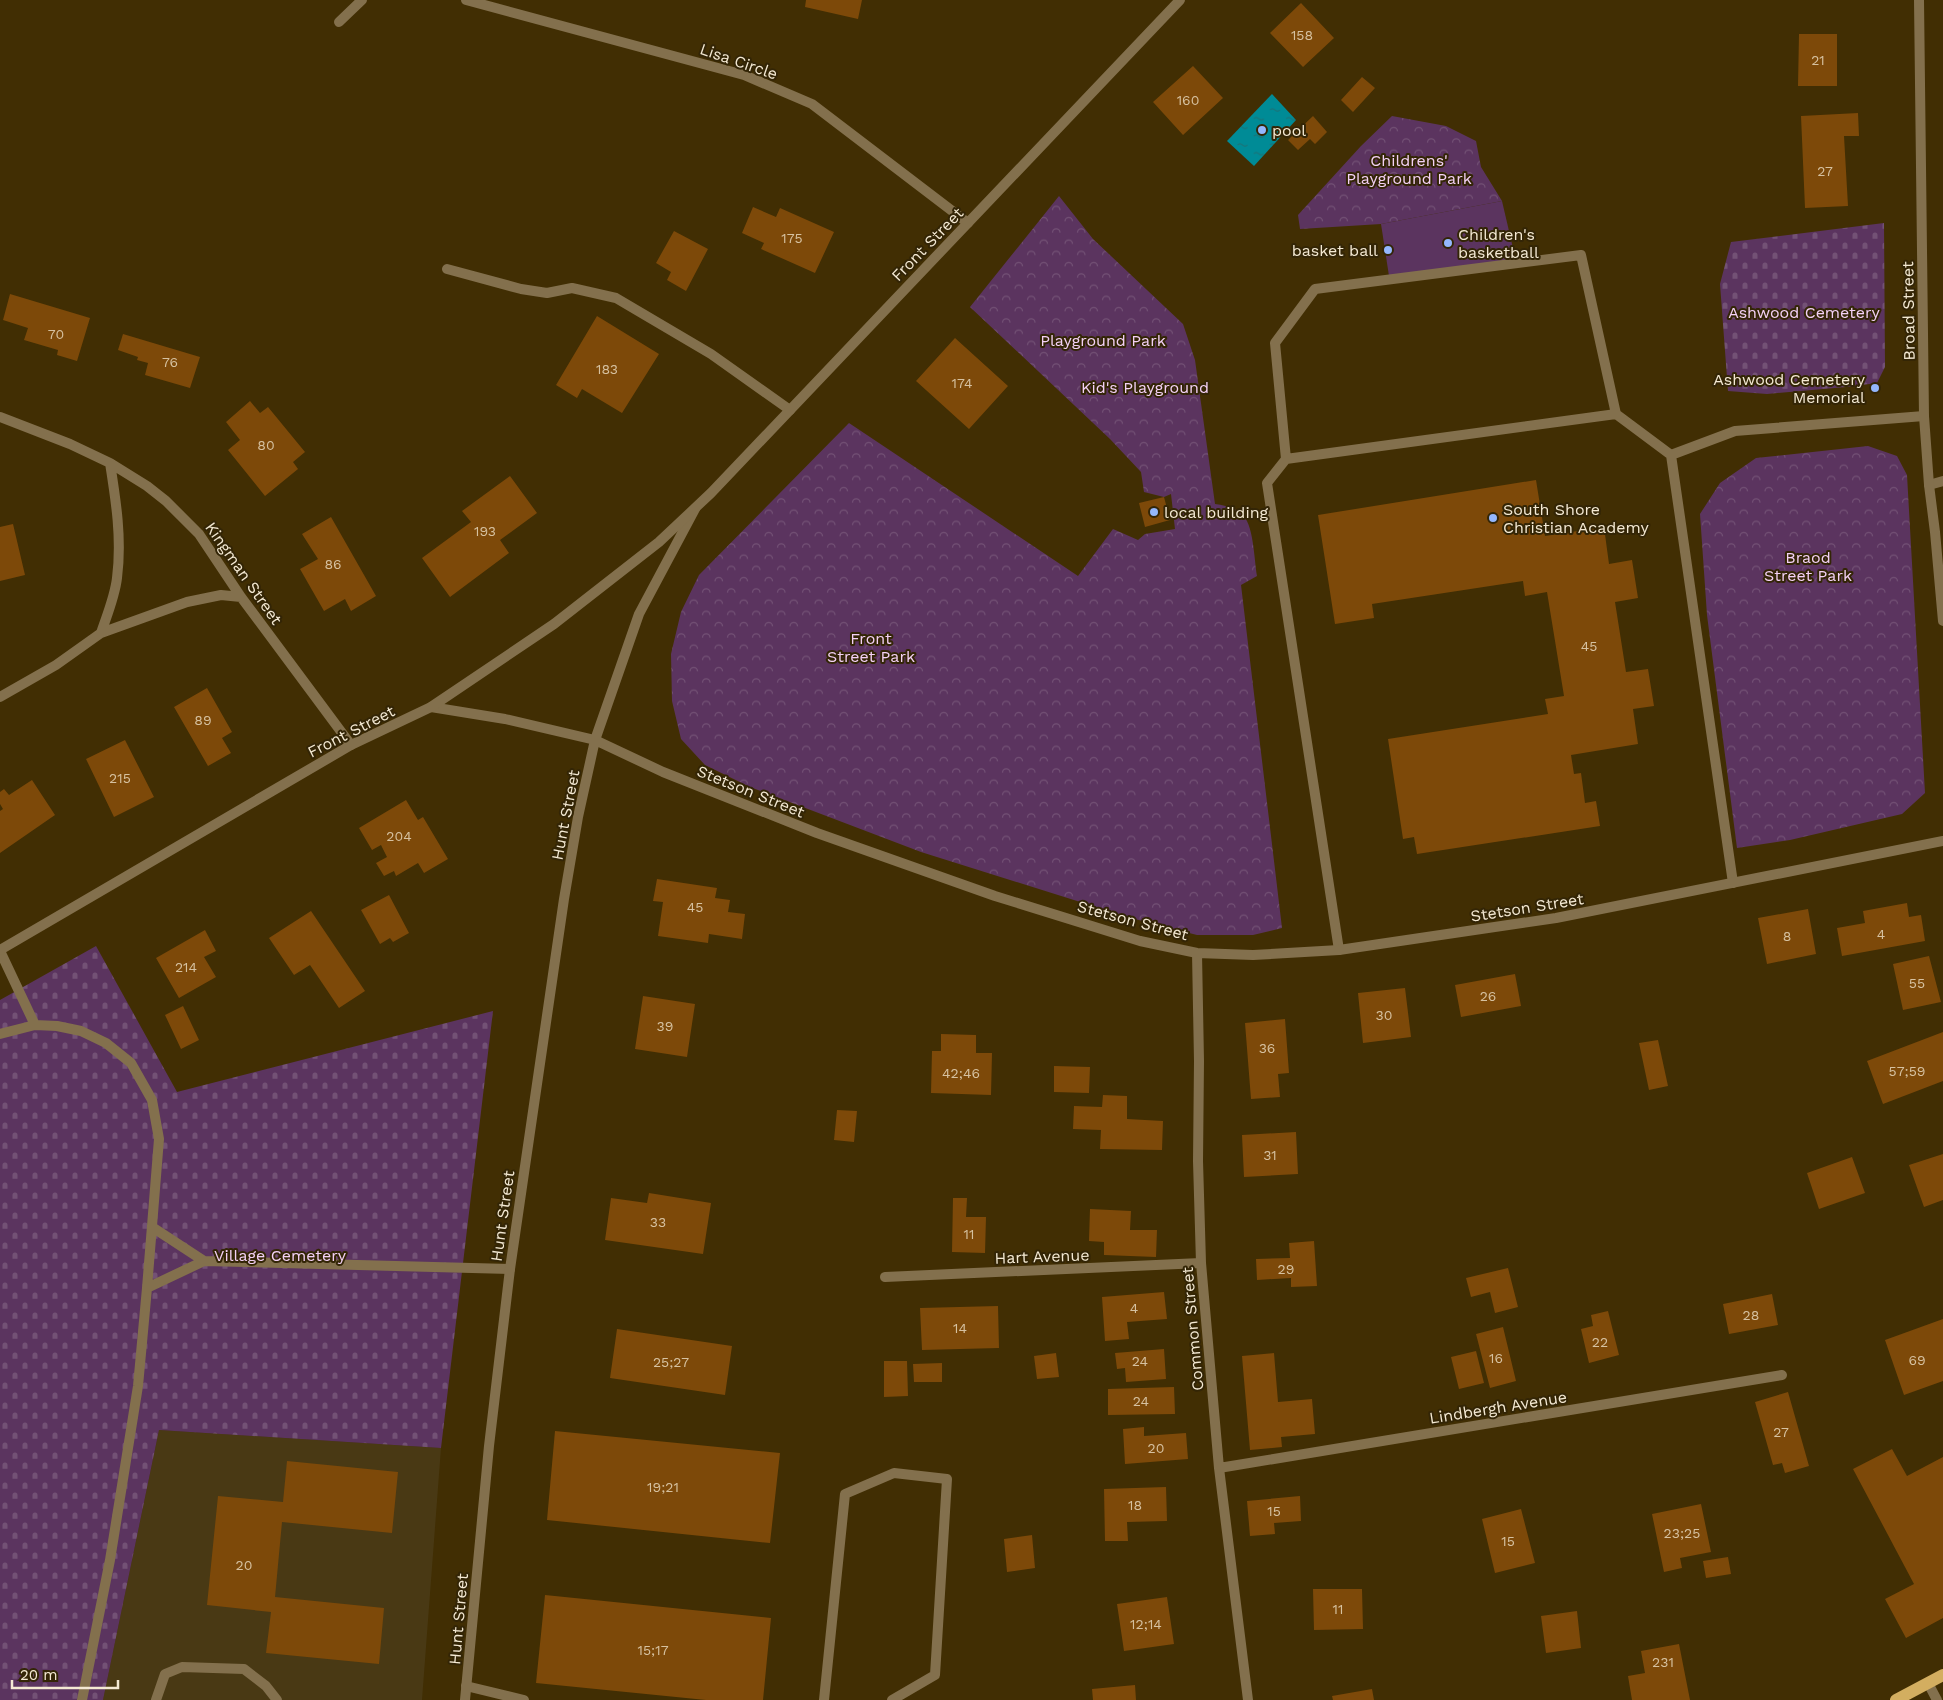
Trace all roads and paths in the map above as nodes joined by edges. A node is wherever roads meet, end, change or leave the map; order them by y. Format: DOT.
graph roads {
  1 [pos="362,0"];
  2 [pos="466,0"];
  3 [pos="1180,0"];
  4 [pos="1919,0"];
  5 [pos="339,22"];
  6 [pos="968,223"];
  7 [pos="447,270"];
  8 [pos="790,410"];
  9 [pos="1616,414"];
  10 [pos="1924,416"];
  11 [pos="0,417"];
  12 [pos="1671,455"];
  13 [pos="1286,459"];
  14 [pos="110,463"];
  15 [pos="1943,480"];
  16 [pos="1929,485"];
  17 [pos="696,508"];
  18 [pos="241,596"];
  19 [pos="1943,621"];
  20 [pos="101,633"];
  21 [pos="0,697"];
  22 [pos="431,707"];
  23 [pos="595,740"];
  24 [pos="351,745"];
  25 [pos="1943,841"];
  26 [pos="1733,883"];
  27 [pos="0,950"];
  28 [pos="1339,950"];
  29 [pos="1197,953"];
  30 [pos="35,1025"];
  31 [pos="0,1034"];
  32 [pos="152,1226"];
  33 [pos="204,1261"];
  34 [pos="1201,1263"];
  35 [pos="510,1269"];
  36 [pos="885,1277"];
  37 [pos="147,1288"];
  38 [pos="1782,1375"];
  39 [pos="1218,1468"];
  40 [pos="1943,1675"];
  41 [pos="1928,1683"];
  42 [pos="466,1686"];
  43 [pos="82,1700"];
  44 [pos="156,1700"];
  45 [pos="277,1700"];
  46 [pos="465,1700"];
  47 [pos="524,1700"];
  48 [pos="825,1700"];
  49 [pos="892,1700"];
  50 [pos="1248,1700"];
  51 [pos="1896,1700"];
  52 [pos="1937,1700"];
  1 -- 5 [label="street"];
  2 -- 6 [label="street, Lisa Circle"];
  3 -- 6 [label="street, Front Street"];
  4 -- 10 [label="street, Broad Street"];
  6 -- 8 [label="street, Front Street"];
  7 -- 8 [label="street"];
  8 -- 17 [label="street, Front Street"];
  9 -- 12 [label="street"];
  9 -- 13 [label="street"];
  9 -- 13 [label="street"];
  10 -- 12 [label="street"];
  10 -- 16 [label="street, Broad Street"];
  11 -- 14 [label="street, Kingman Street"];
  12 -- 26 [label="street"];
  13 -- 28 [label="street"];
  14 -- 18 [label="street, Kingman Street"];
  14 -- 20 [label="street"];
  15 -- 16 [label="street"];
  16 -- 19 [label="street, Broad Street"];
  17 -- 22 [label="street, Front Street"];
  17 -- 23 [label="street, Front Street"];
  18 -- 20 [label="street"];
  18 -- 24 [label="street, Kingman Street"];
  20 -- 21 [label="street"];
  22 -- 23 [label="street, Stetson Street"];
  22 -- 24 [label="street, Front Street"];
  23 -- 29 [label="street, Stetson Street"];
  23 -- 35 [label="street, Hunt Street"];
  24 -- 27 [label="street, Front Street"];
  25 -- 26 [label="street, Stetson Street"];
  26 -- 28 [label="street, Stetson Street"];
  27 -- 30 [label="street"];
  28 -- 29 [label="street, Stetson Street"];
  29 -- 34 [label="street, Common Street"];
  30 -- 31 [label="street"];
  30 -- 32 [label="street"];
  32 -- 33 [label="street"];
  32 -- 37 [label="street"];
  33 -- 35 [label="street"];
  33 -- 37 [label="street"];
  34 -- 36 [label="street, Hart Avenue"];
  34 -- 39 [label="street, Common Street"];
  35 -- 42 [label="street, Hunt Street"];
  37 -- 43 [label="street"];
  38 -- 39 [label="street, Lindbergh Avenue"];
  39 -- 50 [label="street, Common Street"];
  40 -- 41 [label="main road"];
  41 -- 51 [label="main road"];
  41 -- 52 [label="street"];
  42 -- 46 [label="street, Hunt Street"];
  42 -- 47 [label="street"];
  44 -- 45 [label="street"];
  48 -- 49 [label="street"];
}
